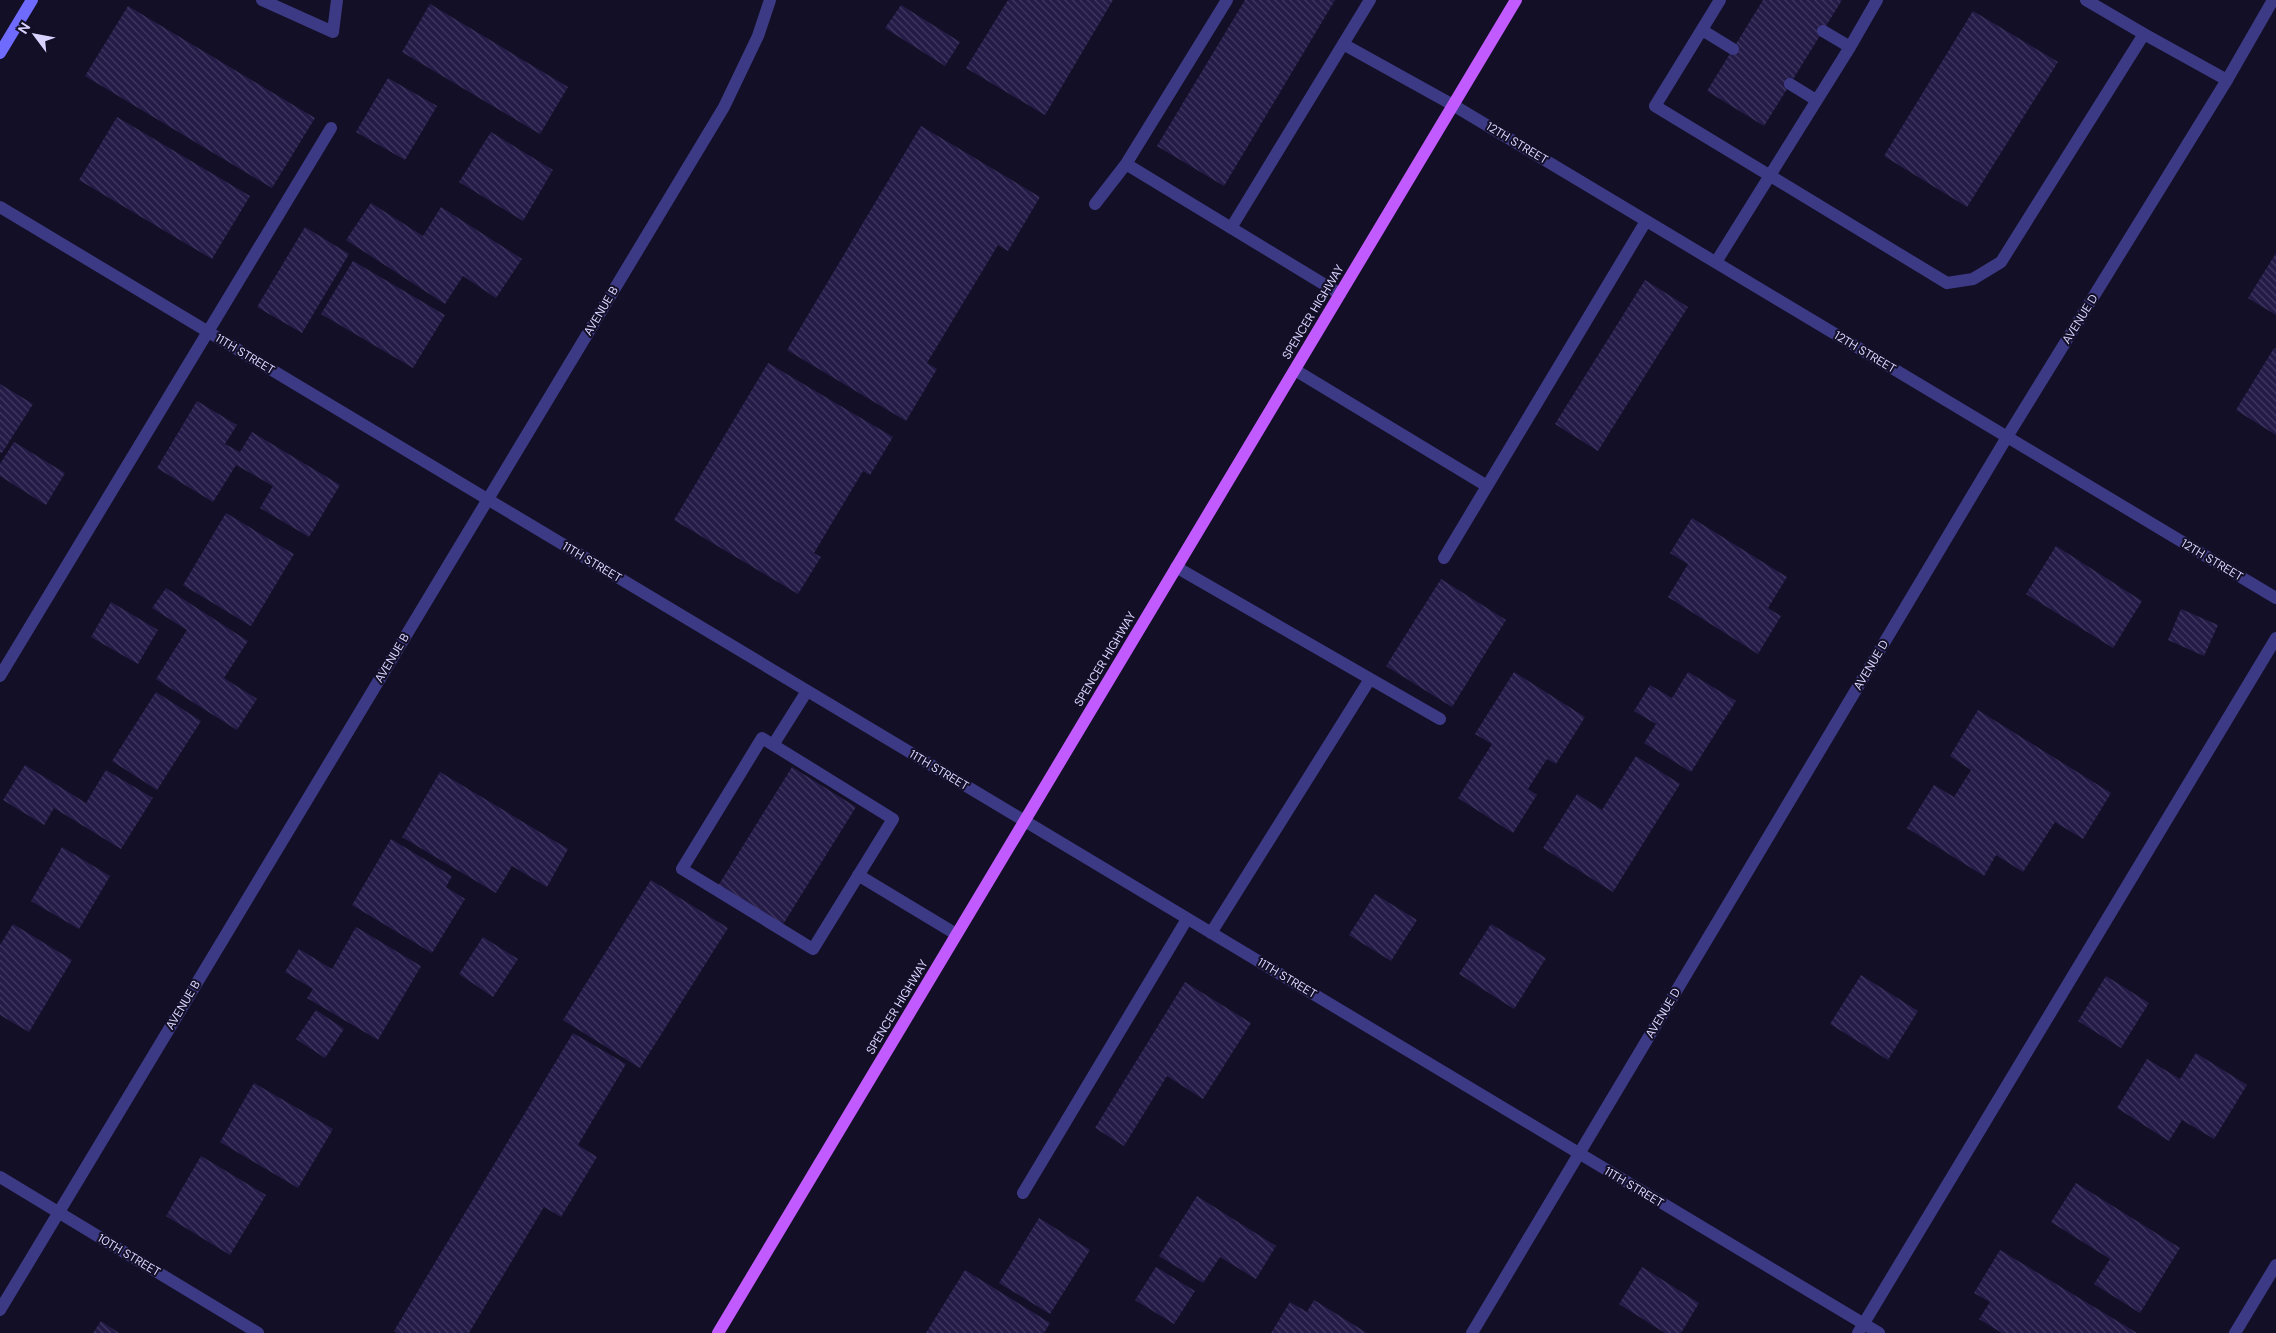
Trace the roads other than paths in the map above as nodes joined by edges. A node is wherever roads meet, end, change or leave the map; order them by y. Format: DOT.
graph roads {
  1 [pos="32,0"];
  2 [pos="262,0"];
  3 [pos="337,0"];
  4 [pos="770,0"];
  5 [pos="1227,0"];
  6 [pos="1370,0"];
  7 [pos="1516,0"];
  8 [pos="1720,0"];
  9 [pos="1876,0"];
  10 [pos="2086,0"];
  11 [pos="2273,0"];
  12 [pos="1702,30"];
  13 [pos="1823,31"];
  14 [pos="2144,34"];
  15 [pos="1343,44"];
  16 [pos="1850,47"];
  17 [pos="1733,49"];
  18 [pos="0,54"];
  19 [pos="2227,80"];
  20 [pos="1790,84"];
  21 [pos="1816,100"];
  22 [pos="1453,105"];
  23 [pos="332,128"];
  24 [pos="1126,164"];
  25 [pos="1770,175"];
  26 [pos="1095,204"];
  27 [pos="0,207"];
  28 [pos="1646,221"];
  29 [pos="1231,228"];
  30 [pos="1716,262"];
  31 [pos="1340,294"];
  32 [pos="208,332"];
  33 [pos="1295,370"];
  34 [pos="2007,437"];
  35 [pos="1487,486"];
  36 [pos="488,500"];
  37 [pos="1444,558"];
  38 [pos="1176,567"];
  39 [pos="2276,598"];
  40 [pos="2276,638"];
  41 [pos="0,676"];
  42 [pos="1370,679"];
  43 [pos="806,691"];
  44 [pos="1440,719"];
  45 [pos="773,745"];
  46 [pos="1024,821"];
  47 [pos="858,875"];
  48 [pos="1187,919"];
  49 [pos="1211,933"];
  50 [pos="956,934"];
  51 [pos="1579,1154"];
  52 [pos="0,1177"];
  53 [pos="1023,1193"];
  54 [pos="58,1212"];
  55 [pos="2276,1265"];
  56 [pos="0,1310"];
  57 [pos="1861,1329"];
  58 [pos="258,1333"];
  59 [pos="718,1333"];
  60 [pos="1472,1333"];
  61 [pos="1879,1333"];
  62 [pos="2235,1333"];
  1 -- 18 [label="street"];
  2 -- 3 [label="street"];
  4 -- 36 [label="street, AVENUE B"];
  5 -- 24 [label="street"];
  6 -- 15 [label="street"];
  7 -- 22 [label="main road, SPENCER HIGHWAY"];
  8 -- 12 [label="street"];
  9 -- 16 [label="street"];
  10 -- 14 [label="street"];
  11 -- 19 [label="street, AVENUE D"];
  12 -- 17 [label="street"];
  12 -- 25 [label="street"];
  13 -- 16 [label="street"];
  14 -- 19 [label="street"];
  14 -- 25 [label="street"];
  15 -- 22 [label="street, 12TH STREET"];
  15 -- 29 [label="street"];
  16 -- 21 [label="street"];
  19 -- 34 [label="street, AVENUE D"];
  20 -- 21 [label="street"];
  21 -- 25 [label="street"];
  22 -- 28 [label="street, 12TH STREET"];
  22 -- 31 [label="main road, SPENCER HIGHWAY"];
  23 -- 32 [label="street"];
  24 -- 26 [label="street"];
  24 -- 29 [label="street"];
  25 -- 30 [label="street"];
  27 -- 32 [label="street, 11TH STREET"];
  28 -- 30 [label="street, 12TH STREET"];
  28 -- 35 [label="street"];
  29 -- 31 [label="street"];
  30 -- 34 [label="street, 12TH STREET"];
  31 -- 33 [label="main road, SPENCER HIGHWAY"];
  32 -- 36 [label="street, 11TH STREET"];
  32 -- 41 [label="street"];
  33 -- 35 [label="street"];
  33 -- 38 [label="main road, SPENCER HIGHWAY"];
  34 -- 39 [label="street, 12TH STREET"];
  34 -- 51 [label="street, AVENUE D"];
  35 -- 37 [label="street"];
  36 -- 43 [label="street, 11TH STREET"];
  36 -- 54 [label="street, AVENUE B"];
  38 -- 42 [label="street"];
  38 -- 46 [label="main road, SPENCER HIGHWAY"];
  40 -- 57 [label="street"];
  42 -- 44 [label="street"];
  42 -- 49 [label="street"];
  43 -- 45 [label="street"];
  43 -- 46 [label="street, 11TH STREET"];
  45 -- 47 [label="street"];
  45 -- 47 [label="street"];
  46 -- 48 [label="street, 11TH STREET"];
  46 -- 50 [label="main road, SPENCER HIGHWAY"];
  47 -- 50 [label="street"];
  48 -- 49 [label="street, 11TH STREET"];
  48 -- 53 [label="street"];
  49 -- 51 [label="street, 11TH STREET"];
  50 -- 59 [label="main road, SPENCER HIGHWAY"];
  51 -- 57 [label="street, 11TH STREET"];
  51 -- 60 [label="street, AVENUE D"];
  52 -- 54 [label="street, 10TH STREET"];
  54 -- 56 [label="street, AVENUE B"];
  54 -- 58 [label="street, 10TH STREET"];
  55 -- 62 [label="street"];
  57 -- 61 [label="street, 11TH STREET"];
}
